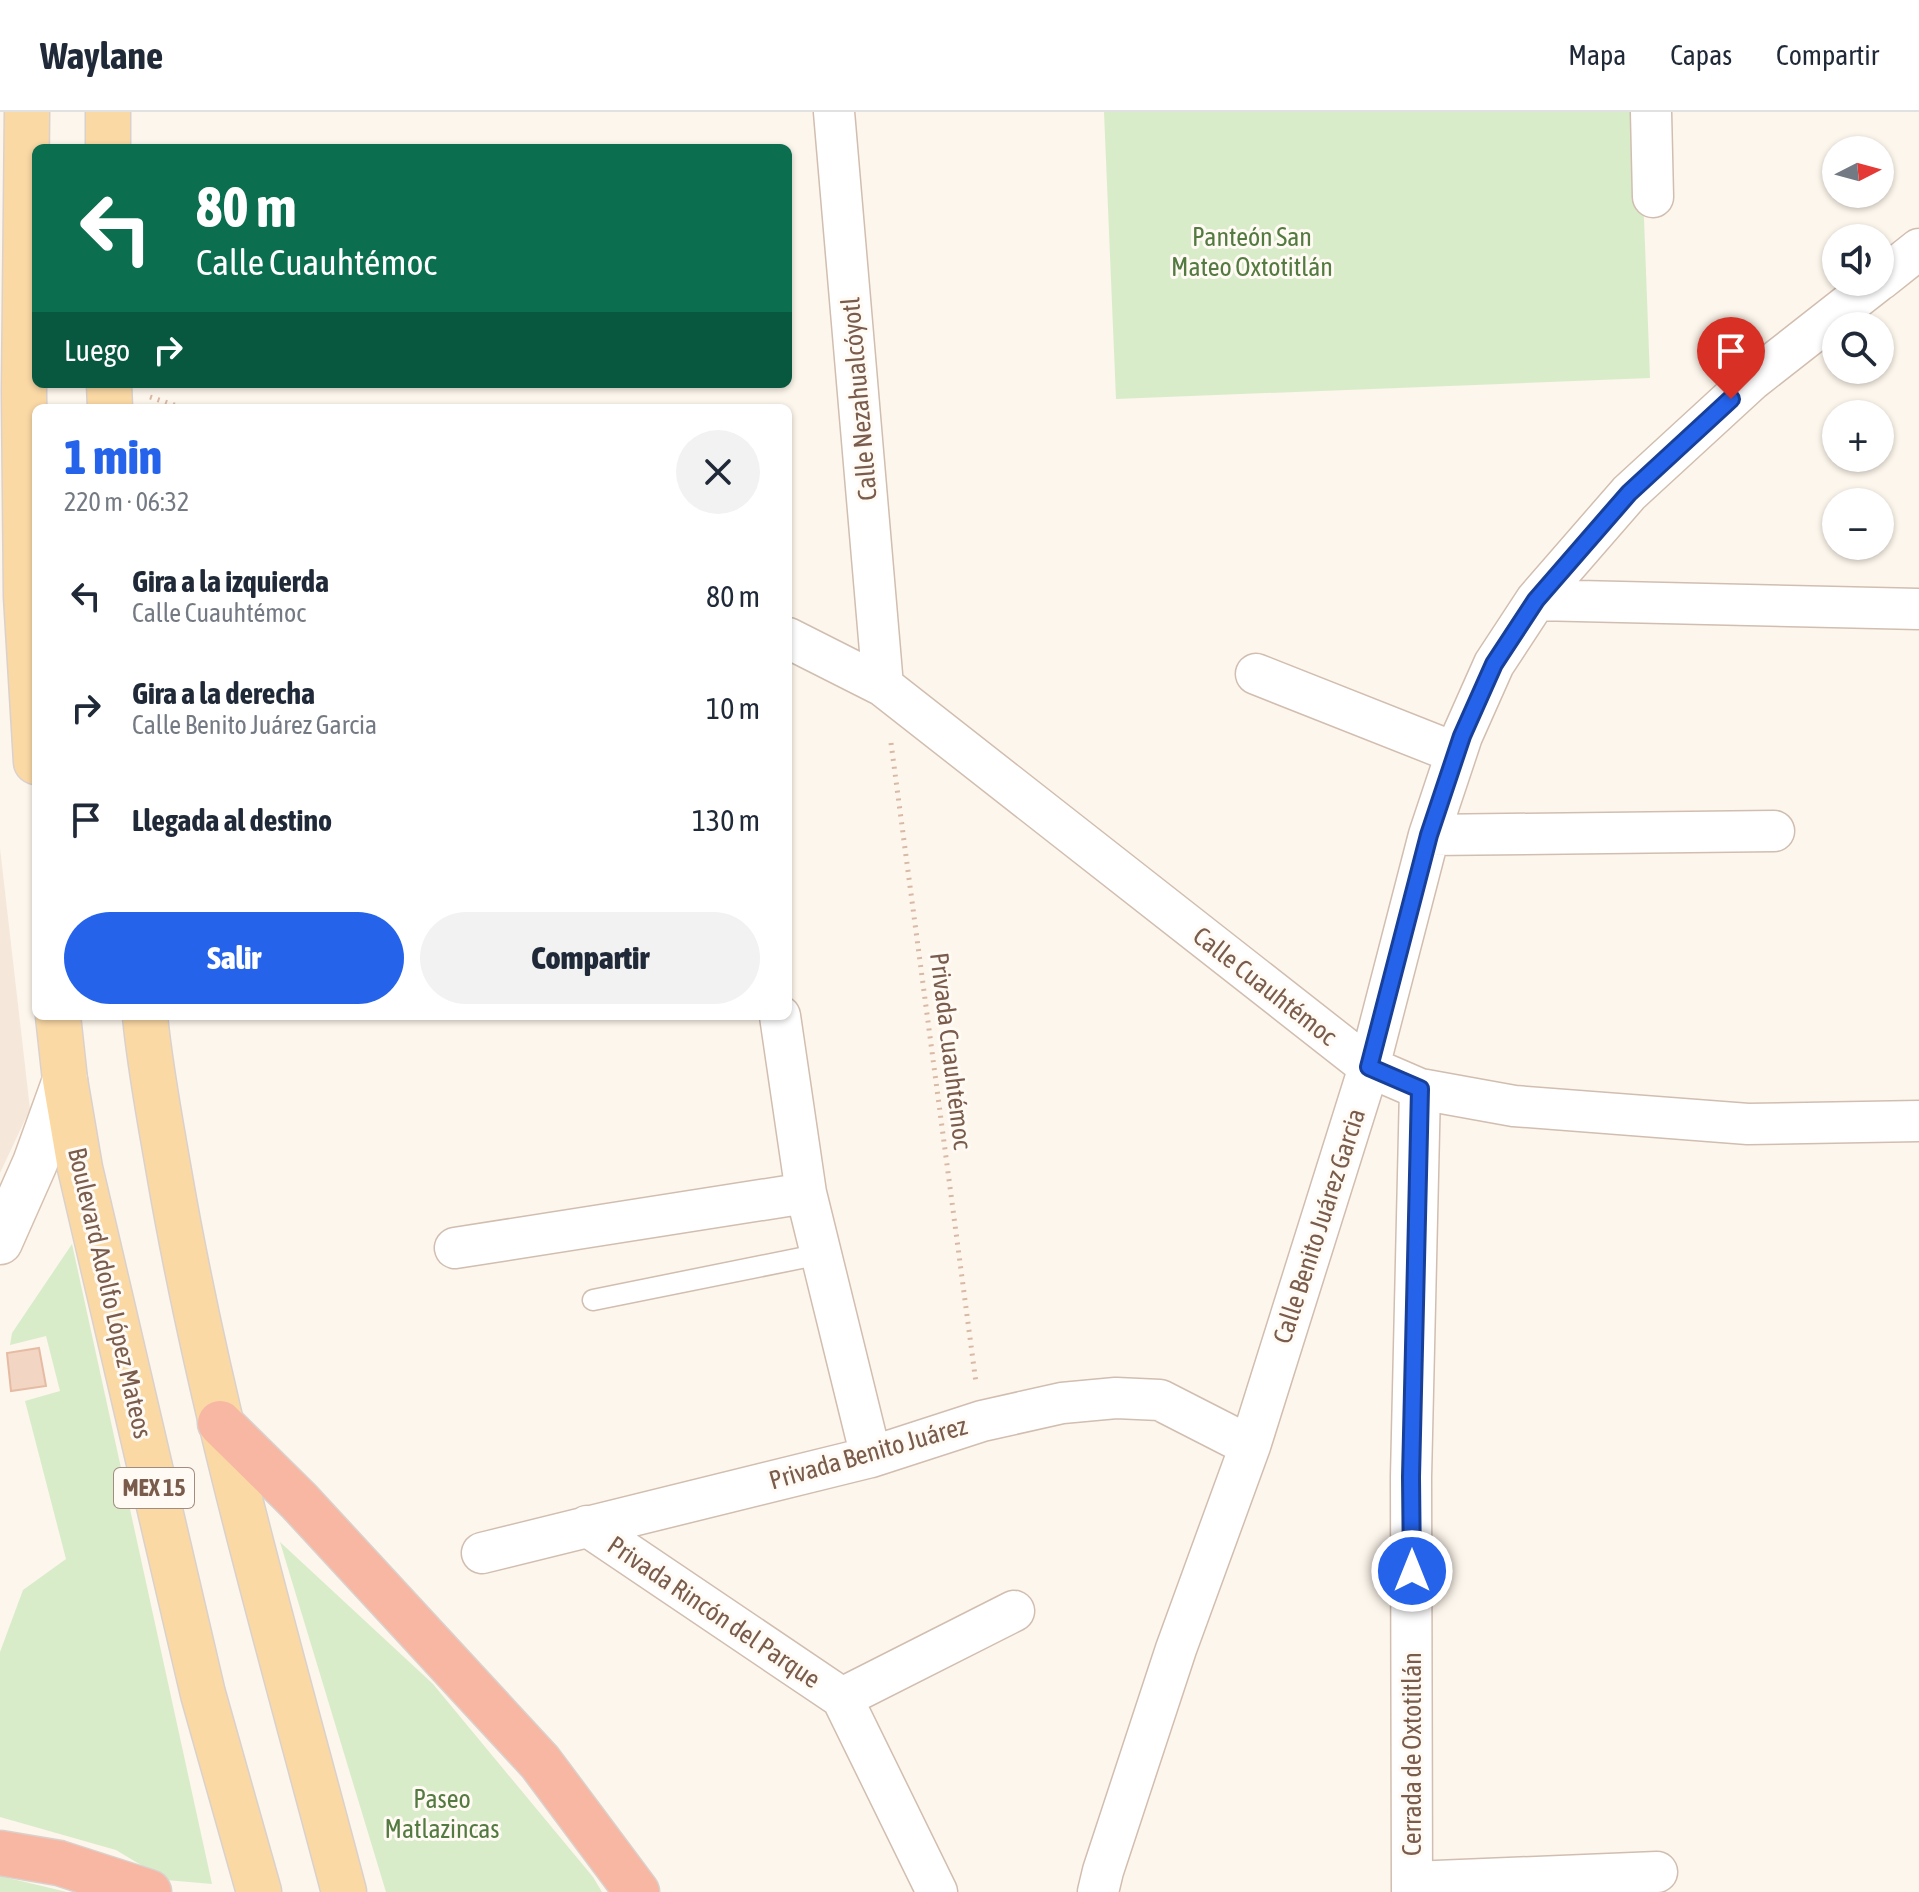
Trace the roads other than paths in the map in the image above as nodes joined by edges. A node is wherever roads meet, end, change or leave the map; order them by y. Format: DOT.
graph roads {
  1 [pos="27,112"];
  2 [pos="108,112"];
  3 [pos="834,112"];
  4 [pos="1651,112"];
  5 [pos="108,144"];
  6 [pos="1653,197"];
  7 [pos="1919,249"];
  8 [pos="1894,269"];
  9 [pos="1859,296"];
  10 [pos="12,383"];
  11 [pos="13,597"];
  12 [pos="1536,600"];
  13 [pos="1919,609"];
  14 [pos="792,640"];
  15 [pos="1256,674"];
  16 [pos="883,686"];
  17 [pos="32,733"];
  18 [pos="1456,753"];
  19 [pos="1774,831"];
  20 [pos="1429,835"];
  21 [pos="58,1020"];
  22 [pos="145,1020"];
  23 [pos="781,1020"];
  24 [pos="1369,1067"];
  25 [pos="65,1080"];
  26 [pos="1420,1089"];
  27 [pos="1919,1121"];
  28 [pos="806,1193"];
  29 [pos="0,1242"];
  30 [pos="455,1248"];
  31 [pos="821,1254"];
  32 [pos="593,1300"];
  33 [pos="220,1423"];
  34 [pos="1250,1446"];
  35 [pos="871,1457"];
  36 [pos="587,1526"];
  37 [pos="482,1553"];
  38 [pos="1014,1611"];
  39 [pos="842,1698"];
  40 [pos="0,1853"];
  41 [pos="1657,1872"];
  42 [pos="1412,1887"];
  43 [pos="149,1892"];
  44 [pos="259,1892"];
  45 [pos="344,1892"];
  46 [pos="637,1892"];
  47 [pos="937,1892"];
  48 [pos="1098,1892"];
  1 -- 10 [label="main road"];
  2 -- 5 [label="main road"];
  3 -- 16 [label="street, Calle Nezahualcóyotl"];
  4 -- 6 [label="street"];
  7 -- 8 [label="street, Calle Benito Juárez Garcia"];
  9 -- 12 [label="street, Calle Benito Juárez Garcia"];
  10 -- 11 [label="main road"];
  11 -- 17 [label="main road"];
  12 -- 13 [label="street"];
  12 -- 18 [label="street, Calle Benito Juárez Garcia"];
  14 -- 16 [label="street, Calle Cuauhtémoc"];
  15 -- 18 [label="street"];
  16 -- 24 [label="street, Calle Cuauhtémoc"];
  18 -- 20 [label="street, Calle Benito Juárez Garcia"];
  19 -- 20 [label="street"];
  20 -- 24 [label="street, Calle Benito Juárez Garcia"];
  21 -- 25 [label="main road, Boulevard Adolfo López Mateos / MEX 15"];
  22 -- 33 [label="main road, MEX 15"];
  23 -- 28 [label="street"];
  24 -- 26 [label="street, Calle Cuauhtémoc"];
  24 -- 34 [label="street, Calle Benito Juárez Garcia"];
  25 -- 29 [label="main road"];
  25 -- 44 [label="main road, Boulevard Adolfo López Mateos / MEX 15"];
  26 -- 27 [label="street, Calle Cuauhtémoc"];
  26 -- 42 [label="street, Cerrada de Oxtotitlán"];
  28 -- 30 [label="street"];
  28 -- 31 [label="street"];
  31 -- 32 [label="lane"];
  31 -- 35 [label="street"];
  33 -- 45 [label="main road, MEX 15"];
  33 -- 46 [label="highway"];
  34 -- 35 [label="street, Privada Benito Juárez"];
  34 -- 48 [label="street, Calle Benito Juárez Garcia"];
  35 -- 36 [label="street, Privada Benito Juárez"];
  36 -- 37 [label="street, Privada Benito Juárez"];
  36 -- 39 [label="street, Privada Rincón del Parque"];
  38 -- 39 [label="street, Privada Rincón del Parque"];
  39 -- 47 [label="street, Privada Rincón del Parque"];
  40 -- 43 [label="highway"];
  41 -- 42 [label="street"];
}
